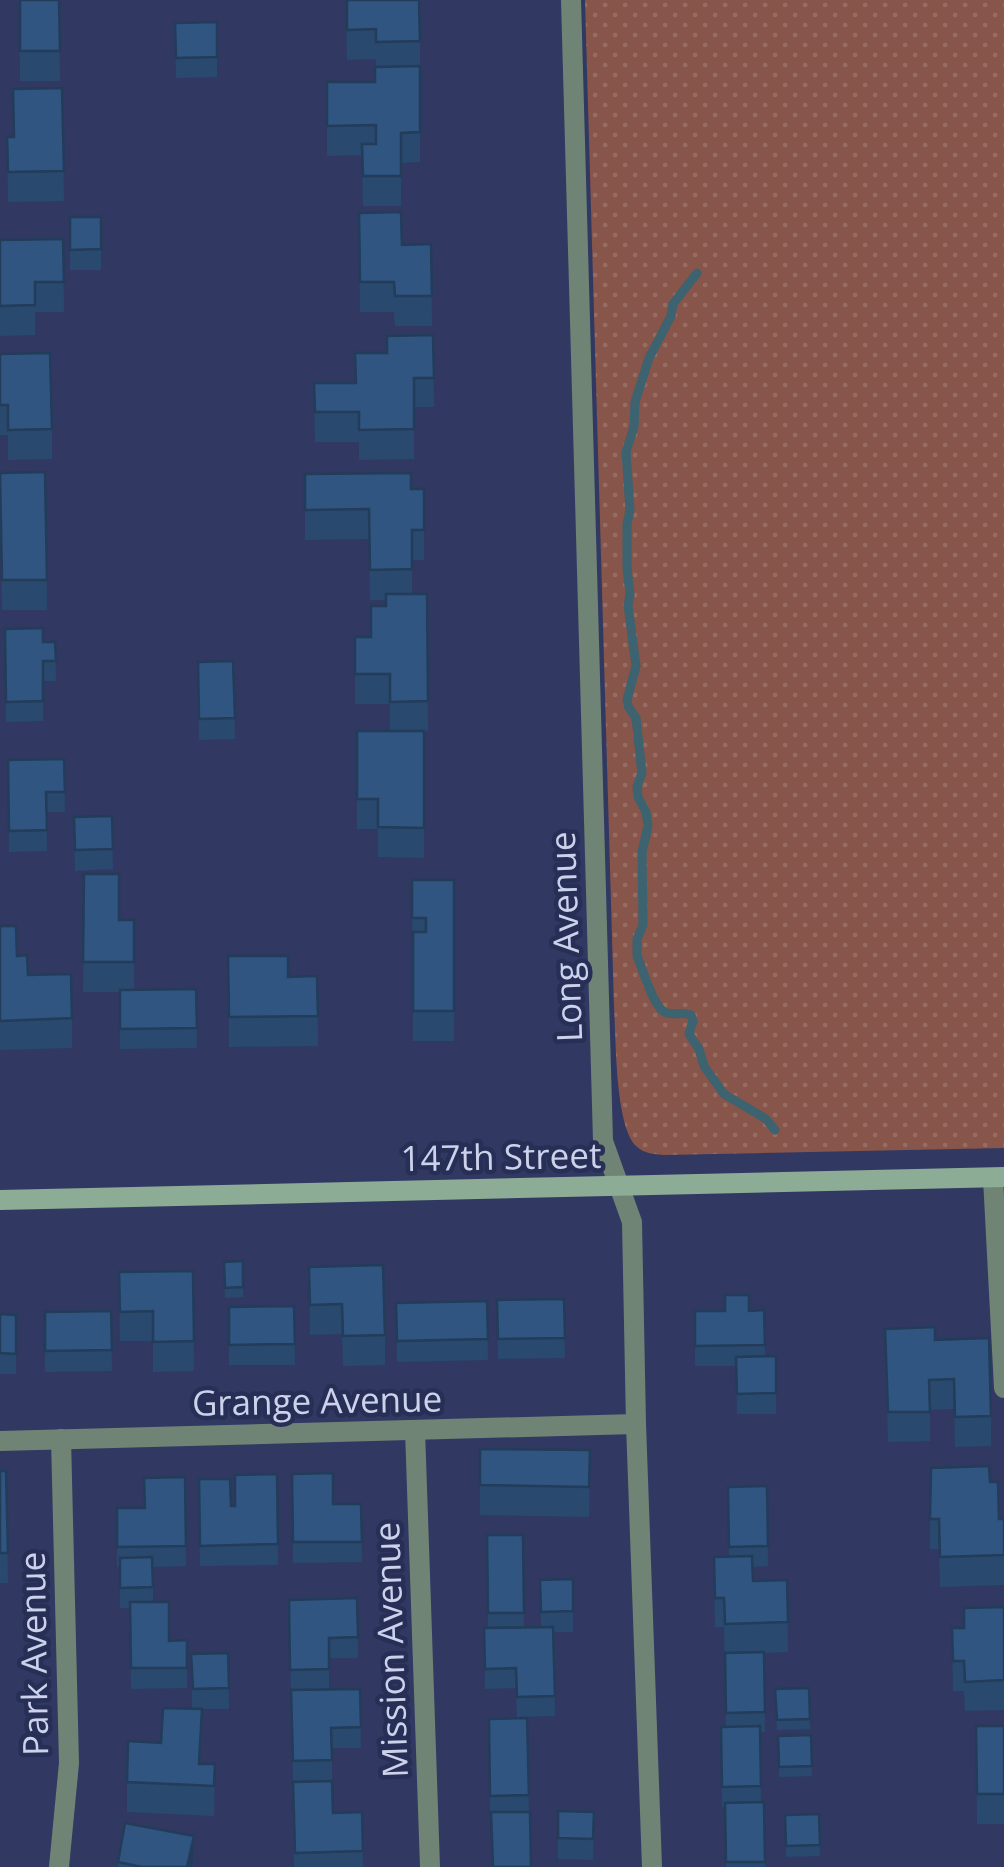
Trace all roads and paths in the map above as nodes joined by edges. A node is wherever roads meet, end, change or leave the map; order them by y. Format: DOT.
graph roads {
  1 [pos="571,0"];
  2 [pos="999,1178"];
  3 [pos="619,1186"];
  4 [pos="0,1200"];
  5 [pos="1004,1388"];
  6 [pos="636,1424"];
  7 [pos="415,1430"];
  8 [pos="61,1439"];
  9 [pos="0,1441"];
  10 [pos="58,1867"];
  11 [pos="430,1867"];
  12 [pos="652,1867"];
  1 -- 3 [label="street, Long Avenue"];
  2 -- 3 [label="main road, 147th Street"];
  2 -- 5 [label="street"];
  3 -- 4 [label="main road, 147th Street"];
  3 -- 6 [label="street, Long Avenue"];
  6 -- 7 [label="street, Grange Avenue"];
  6 -- 12 [label="street, Long Avenue"];
  7 -- 8 [label="street, Grange Avenue"];
  7 -- 11 [label="street, Mission Avenue"];
  8 -- 9 [label="street, Grange Avenue"];
  8 -- 10 [label="street, Park Avenue"];
}
